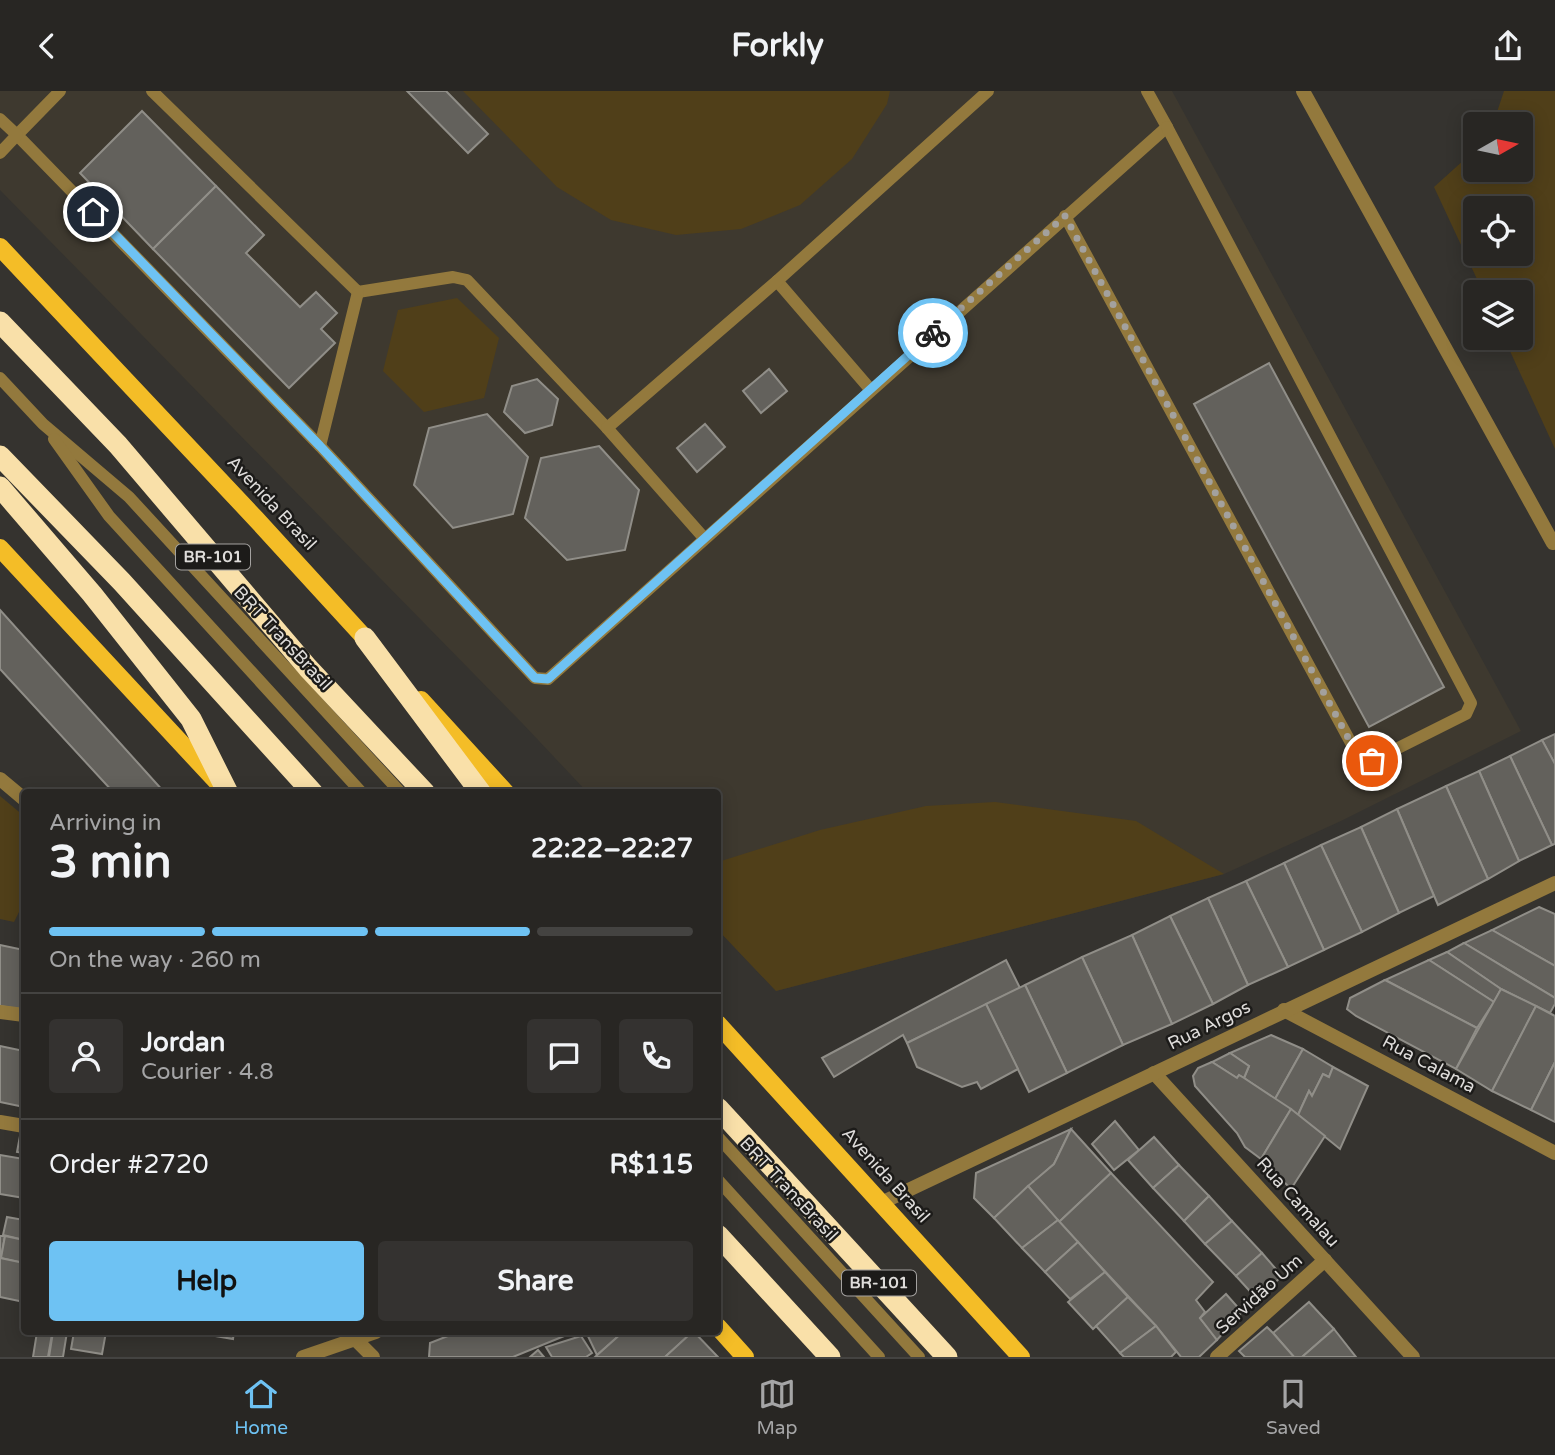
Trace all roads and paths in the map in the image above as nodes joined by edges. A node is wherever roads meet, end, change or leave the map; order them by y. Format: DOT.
graph roads {
  1 [pos="60,91"];
  2 [pos="152,91"];
  3 [pos="988,91"];
  4 [pos="1147,91"];
  5 [pos="1303,91"];
  6 [pos="0,119"];
  7 [pos="1167,127"];
  8 [pos="16,135"];
  9 [pos="0,153"];
  10 [pos="1065,216"];
  11 [pos="0,247"];
  12 [pos="777,281"];
  13 [pos="358,292"];
  14 [pos="0,322"];
  15 [pos="0,378"];
  16 [pos="870,389"];
  17 [pos="43,424"];
  18 [pos="607,429"];
  19 [pos="320,446"];
  20 [pos="0,456"];
  21 [pos="0,487"];
  22 [pos="705,538"];
  23 [pos="1553,543"];
  24 [pos="0,548"];
  25 [pos="365,638"];
  26 [pos="0,779"];
  27 [pos="223,789"];
  28 [pos="225,789"];
  29 [pos="309,789"];
  30 [pos="358,789"];
  31 [pos="397,789"];
  32 [pos="421,789"];
  33 [pos="478,789"];
  34 [pos="502,789"];
  35 [pos="21,796"];
  36 [pos="1554,885"];
  37 [pos="1284,1010"];
  38 [pos="0,1012"];
  39 [pos="21,1015"];
  40 [pos="721,1027"];
  41 [pos="1154,1073"];
  42 [pos="721,1111"];
  43 [pos="0,1122"];
  44 [pos="21,1126"];
  45 [pos="721,1140"];
  46 [pos="1555,1153"];
  47 [pos="721,1183"];
  48 [pos="881,1203"];
  49 [pos="721,1238"];
  50 [pos="1325,1261"];
  51 [pos="721,1330"];
  52 [pos="367,1335"];
  53 [pos="355,1339"];
  54 [pos="303,1357"];
  55 [pos="373,1357"];
  56 [pos="745,1357"];
  57 [pos="830,1357"];
  58 [pos="880,1357"];
  59 [pos="919,1357"];
  60 [pos="947,1357"];
  61 [pos="1021,1357"];
  62 [pos="1217,1357"];
  63 [pos="1413,1357"];
  1 -- 8 [label="lane"];
  2 -- 13 [label="lane"];
  3 -- 12 [label="lane"];
  4 -- 7 [label="lane"];
  5 -- 23 [label="street"];
  6 -- 8 [label="lane"];
  7 -- 10 [label="lane"];
  7 -- 10 [label="lane"];
  8 -- 9 [label="lane"];
  8 -- 19 [label="lane"];
  10 -- 16 [label="lane"];
  11 -- 25 [label="main road, Avenida Brasil"];
  12 -- 16 [label="lane"];
  12 -- 18 [label="lane"];
  13 -- 18 [label="lane"];
  13 -- 19 [label="lane"];
  14 -- 32 [label="highway, BR-101"];
  15 -- 17 [label="lane, BRT TransBrasil"];
  16 -- 22 [label="lane"];
  17 -- 30 [label="lane, BRT TransBrasil"];
  17 -- 31 [label="lane, BRT TransBrasil"];
  18 -- 22 [label="lane"];
  19 -- 22 [label="lane"];
  20 -- 29 [label="highway"];
  21 -- 28 [label="highway"];
  24 -- 27 [label="main road"];
  25 -- 33 [label="highway"];
  25 -- 34 [label="main road, Avenida Brasil"];
  26 -- 35 [label="street"];
  36 -- 37 [label="street, Rua Argos"];
  37 -- 41 [label="street, Rua Argos"];
  37 -- 46 [label="street, Rua Calama"];
  38 -- 39 [label="street"];
  40 -- 48 [label="main road, Avenida Brasil"];
  41 -- 48 [label="street, Rua Argos"];
  41 -- 50 [label="street, Rua Camalau"];
  42 -- 60 [label="highway, BR-101"];
  43 -- 44 [label="street"];
  45 -- 59 [label="lane, BRT TransBrasil"];
  47 -- 58 [label="lane"];
  48 -- 61 [label="main road, Avenida Brasil"];
  49 -- 57 [label="highway"];
  50 -- 62 [label="street, Servidão Um"];
  50 -- 63 [label="street, Rua Camalau"];
  51 -- 56 [label="main road"];
  52 -- 53 [label="street"];
  53 -- 54 [label="street"];
  53 -- 55 [label="street"];
}
